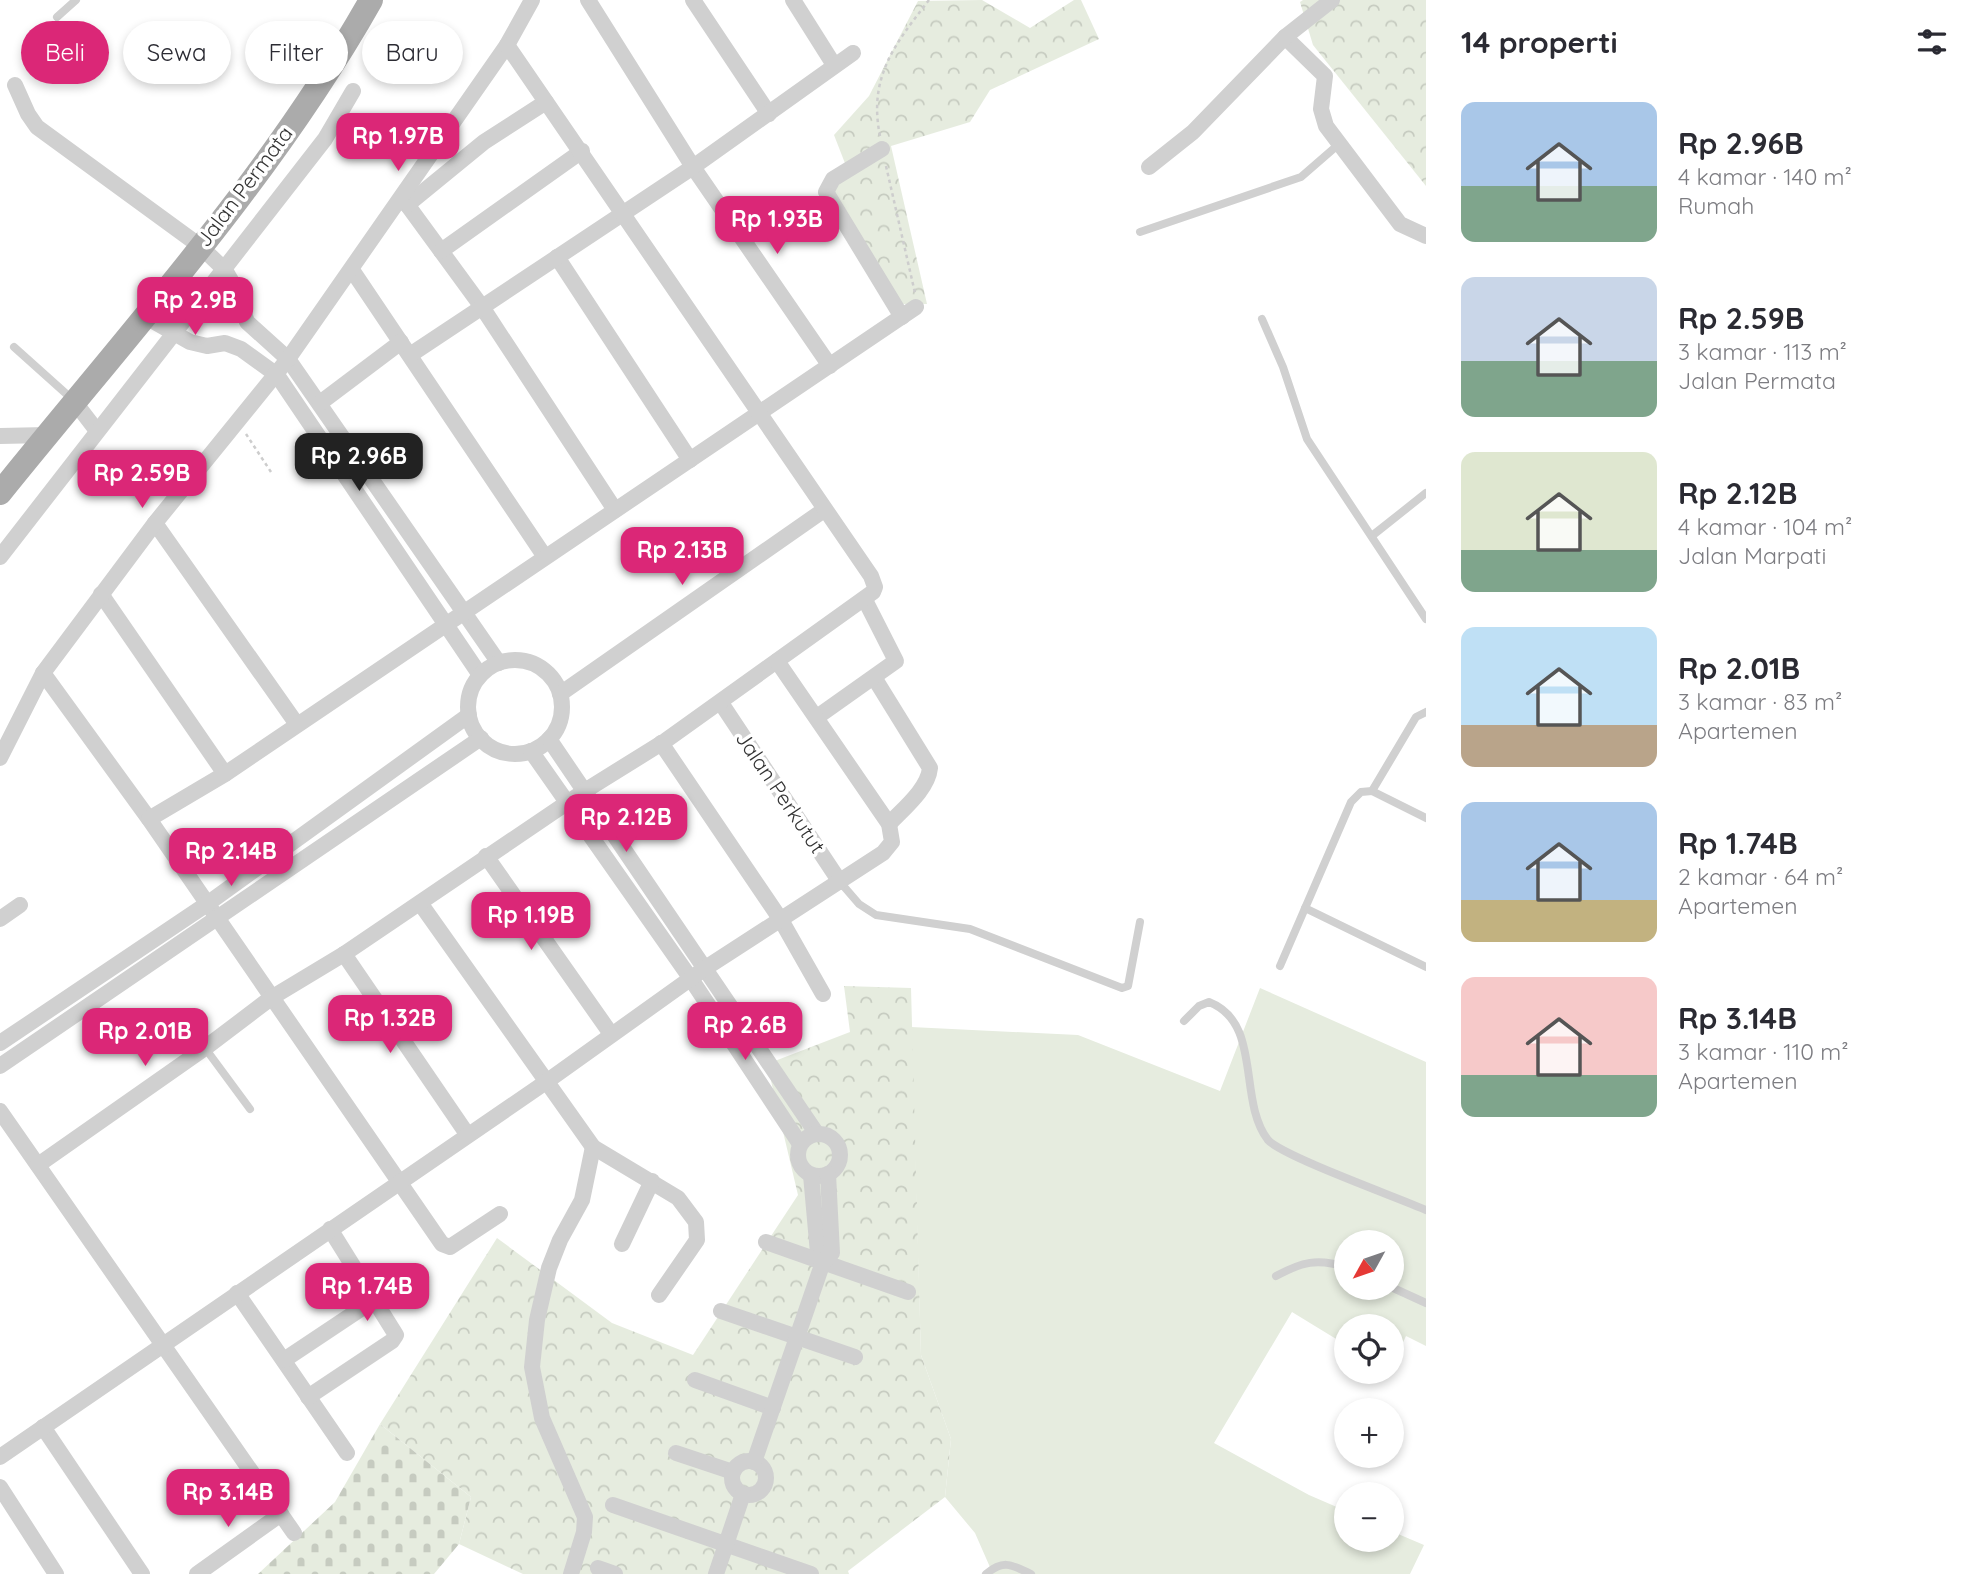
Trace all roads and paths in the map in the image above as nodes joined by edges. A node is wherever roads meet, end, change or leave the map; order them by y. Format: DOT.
graph roads {
  1 [pos="76,0"];
  2 [pos="371,0"];
  3 [pos="532,0"];
  4 [pos="588,0"];
  5 [pos="693,0"];
  6 [pos="793,0"];
  7 [pos="1332,0"];
  8 [pos="57,17"];
  9 [pos="1284,37"];
  10 [pos="507,45"];
  11 [pos="853,53"];
  12 [pos="834,65"];
  13 [pos="15,85"];
  14 [pos="353,91"];
  15 [pos="546,102"];
  16 [pos="769,114"];
  17 [pos="1339,145"];
  18 [pos="882,149"];
  19 [pos="582,151"];
  20 [pos="693,167"];
  21 [pos="1149,167"];
  22 [pos="405,202"];
  23 [pos="624,214"];
  24 [pos="1140,232"];
  25 [pos="1426,236"];
  26 [pos="200,246"];
  27 [pos="440,251"];
  28 [pos="557,257"];
  29 [pos="352,270"];
  30 [pos="225,271"];
  31 [pos="482,307"];
  32 [pos="916,307"];
  33 [pos="146,317"];
  34 [pos="902,317"];
  35 [pos="1262,319"];
  36 [pos="175,333"];
  37 [pos="14,347"];
  38 [pos="406,348"];
  39 [pos="288,359"];
  40 [pos="830,366"];
  41 [pos="277,375"];
  42 [pos="74,401"];
  43 [pos="320,403"];
  44 [pos="757,415"];
  45 [pos="238,422"];
  46 [pos="97,431"];
  47 [pos="47,435"];
  48 [pos="0,436"];
  49 [pos="690,460"];
  50 [pos="271,472"];
  51 [pos="1426,492"];
  52 [pos="0,493"];
  53 [pos="615,510"];
  54 [pos="824,510"];
  55 [pos="155,523"];
  56 [pos="1373,535"];
  57 [pos="0,557"];
  58 [pos="545,557"];
  59 [pos="100,594"];
  60 [pos="865,600"];
  61 [pos="462,612"];
  62 [pos="1426,619"];
  63 [pos="446,623"];
  64 [pos="777,661"];
  65 [pos="499,663"];
  66 [pos="43,673"];
  67 [pos="480,675"];
  68 [pos="875,679"];
  69 [pos="560,694"];
  70 [pos="721,703"];
  71 [pos="1426,712"];
  72 [pos="469,715"];
  73 [pos="817,717"];
  74 [pos="296,723"];
  75 [pos="481,738"];
  76 [pos="549,739"];
  77 [pos="661,743"];
  78 [pos="531,751"];
  79 [pos="0,758"];
  80 [pos="225,774"];
  81 [pos="1372,791"];
  82 [pos="583,792"];
  83 [pos="568,802"];
  84 [pos="1426,818"];
  85 [pos="149,819"];
  86 [pos="888,824"];
  87 [pos="486,856"];
  88 [pos="841,882"];
  89 [pos="420,903"];
  90 [pos="207,904"];
  91 [pos="20,905"];
  92 [pos="1305,908"];
  93 [pos="0,919"];
  94 [pos="781,920"];
  95 [pos="216,921"];
  96 [pos="1140,922"];
  97 [pos="344,954"];
  98 [pos="1280,965"];
  99 [pos="1426,967"];
  100 [pos="697,974"];
  101 [pos="823,994"];
  102 [pos="271,998"];
  103 [pos="1184,1021"];
  104 [pos="611,1034"];
  105 [pos="0,1043"];
  106 [pos="205,1048"];
  107 [pos="0,1066"];
  108 [pos="545,1082"];
  109 [pos="250,1109"];
  110 [pos="0,1111"];
  111 [pos="817,1133"];
  112 [pos="467,1134"];
  113 [pos="800,1144"];
  114 [pos="593,1147"];
  115 [pos="38,1165"];
  116 [pos="820,1175"];
  117 [pos="399,1180"];
  118 [pos="652,1181"];
  119 [pos="1426,1210"];
  120 [pos="500,1214"];
  121 [pos="330,1228"];
  122 [pos="766,1242"];
  123 [pos="622,1244"];
  124 [pos="823,1262"];
  125 [pos="1334,1263"];
  126 [pos="1276,1276"];
  127 [pos="908,1292"];
  128 [pos="237,1293"];
  129 [pos="1404,1293"];
  130 [pos="659,1296"];
  131 [pos="374,1300"];
  132 [pos="1426,1303"];
  133 [pos="720,1311"];
  134 [pos="797,1337"];
  135 [pos="164,1343"];
  136 [pos="855,1357"];
  137 [pos="284,1360"];
  138 [pos="695,1380"];
  139 [pos="308,1397"];
  140 [pos="773,1408"];
  141 [pos="43,1427"];
  142 [pos="676,1452"];
  143 [pos="347,1453"];
  144 [pos="0,1457"];
  145 [pos="754,1462"];
  146 [pos="733,1472"];
  147 [pos="0,1487"];
  148 [pos="743,1494"];
  149 [pos="613,1505"];
  150 [pos="281,1514"];
  151 [pos="294,1533"];
  152 [pos="726,1544"];
  153 [pos="598,1568"];
  154 [pos="56,1574"];
  155 [pos="142,1574"];
  156 [pos="197,1574"];
  157 [pos="571,1574"];
  158 [pos="615,1574"];
  159 [pos="716,1574"];
  160 [pos="811,1574"];
  161 [pos="986,1574"];
  162 [pos="1031,1574"];
  1 -- 8 [label="lane"];
  2 -- 26 [label="main road, Jalan Permata"];
  3 -- 10 [label="street"];
  4 -- 20 [label="street"];
  5 -- 16 [label="street"];
  6 -- 12 [label="street"];
  7 -- 9 [label="street"];
  9 -- 17 [label="street"];
  9 -- 21 [label="street"];
  10 -- 15 [label="street"];
  10 -- 22 [label="street"];
  11 -- 12 [label="street"];
  12 -- 16 [label="street"];
  13 -- 26 [label="street"];
  14 -- 30 [label="street"];
  15 -- 19 [label="street"];
  15 -- 22 [label="street"];
  16 -- 20 [label="street"];
  17 -- 24 [label="lane"];
  17 -- 25 [label="street"];
  18 -- 34 [label="street"];
  19 -- 23 [label="street"];
  19 -- 27 [label="street"];
  20 -- 23 [label="street"];
  20 -- 40 [label="street"];
  22 -- 27 [label="street"];
  22 -- 29 [label="street"];
  23 -- 28 [label="street"];
  23 -- 44 [label="street"];
  26 -- 30 [label="street"];
  26 -- 33 [label="main road, Jalan Permata"];
  27 -- 31 [label="street"];
  28 -- 31 [label="street"];
  28 -- 49 [label="street"];
  29 -- 38 [label="street"];
  29 -- 39 [label="street"];
  30 -- 36 [label="street"];
  30 -- 39 [label="street"];
  31 -- 38 [label="street"];
  31 -- 53 [label="street"];
  32 -- 34 [label="street"];
  33 -- 36 [label="street"];
  33 -- 42 [label="main road, Jalan Permata"];
  34 -- 40 [label="street"];
  35 -- 56 [label="lane"];
  36 -- 41 [label="street"];
  36 -- 46 [label="street"];
  37 -- 42 [label="lane"];
  38 -- 43 [label="street"];
  38 -- 58 [label="street"];
  39 -- 41 [label="street"];
  39 -- 43 [label="street"];
  40 -- 44 [label="street"];
  41 -- 45 [label="street"];
  41 -- 63 [label="street"];
  42 -- 46 [label="street"];
  42 -- 47 [label="main road, Jalan Permata"];
  43 -- 61 [label="street"];
  44 -- 49 [label="street"];
  44 -- 54 [label="street"];
  45 -- 50 [label="path"];
  45 -- 55 [label="street"];
  46 -- 57 [label="street"];
  47 -- 48 [label="street"];
  47 -- 52 [label="main road, Jalan Permata"];
  49 -- 53 [label="street"];
  51 -- 56 [label="lane"];
  53 -- 58 [label="street"];
  54 -- 60 [label="street"];
  54 -- 69 [label="street"];
  55 -- 59 [label="street"];
  55 -- 74 [label="street"];
  56 -- 62 [label="lane"];
  58 -- 61 [label="street"];
  59 -- 66 [label="street"];
  59 -- 80 [label="street"];
  60 -- 64 [label="street"];
  60 -- 68 [label="street"];
  61 -- 63 [label="street"];
  61 -- 65 [label="street"];
  63 -- 67 [label="street"];
  63 -- 74 [label="street"];
  64 -- 70 [label="street"];
  64 -- 73 [label="street"];
  65 -- 67 [label="street"];
  65 -- 69 [label="street"];
  66 -- 79 [label="street"];
  66 -- 85 [label="street"];
  67 -- 72 [label="street"];
  68 -- 73 [label="street"];
  68 -- 86 [label="street"];
  69 -- 76 [label="street"];
  70 -- 77 [label="street"];
  70 -- 88 [label="street, Jalan Perkutut"];
  71 -- 81 [label="lane"];
  72 -- 75 [label="street"];
  72 -- 90 [label="street"];
  73 -- 86 [label="street"];
  74 -- 80 [label="street"];
  75 -- 78 [label="street"];
  75 -- 95 [label="street"];
  76 -- 78 [label="street"];
  76 -- 82 [label="street"];
  77 -- 82 [label="street"];
  77 -- 94 [label="street"];
  78 -- 83 [label="street"];
  80 -- 85 [label="street"];
  81 -- 84 [label="lane"];
  81 -- 92 [label="lane"];
  82 -- 83 [label="street"];
  82 -- 100 [label="street"];
  83 -- 87 [label="street"];
  83 -- 100 [label="street"];
  85 -- 90 [label="street"];
  86 -- 88 [label="street"];
  87 -- 89 [label="street"];
  87 -- 104 [label="street"];
  88 -- 94 [label="street"];
  88 -- 96 [label="lane"];
  89 -- 97 [label="street"];
  89 -- 108 [label="street"];
  90 -- 95 [label="street"];
  90 -- 105 [label="street"];
  91 -- 93 [label="street"];
  92 -- 98 [label="lane"];
  92 -- 99 [label="lane"];
  94 -- 100 [label="street"];
  94 -- 101 [label="street"];
  95 -- 102 [label="street"];
  95 -- 107 [label="street"];
  97 -- 102 [label="street"];
  97 -- 112 [label="street"];
  100 -- 104 [label="street"];
  100 -- 111 [label="street"];
  100 -- 113 [label="street"];
  102 -- 106 [label="street"];
  102 -- 117 [label="street"];
  103 -- 119 [label="lane"];
  104 -- 108 [label="street"];
  106 -- 109 [label="lane"];
  106 -- 115 [label="street"];
  108 -- 112 [label="street"];
  108 -- 114 [label="street"];
  110 -- 115 [label="street"];
  111 -- 113 [label="street"];
  111 -- 116 [label="street"];
  112 -- 117 [label="street"];
  113 -- 116 [label="street"];
  114 -- 118 [label="street"];
  114 -- 157 [label="street"];
  115 -- 135 [label="street"];
  116 -- 124 [label="street"];
  117 -- 120 [label="street"];
  117 -- 121 [label="street"];
  118 -- 123 [label="street"];
  118 -- 130 [label="street"];
  121 -- 128 [label="street"];
  121 -- 131 [label="street"];
  122 -- 124 [label="street"];
  124 -- 127 [label="street"];
  124 -- 134 [label="street"];
  125 -- 126 [label="lane"];
  128 -- 135 [label="street"];
  128 -- 137 [label="street"];
  129 -- 132 [label="lane"];
  131 -- 137 [label="street"];
  131 -- 139 [label="street"];
  133 -- 134 [label="street"];
  134 -- 136 [label="street"];
  134 -- 140 [label="street"];
  135 -- 141 [label="street"];
  135 -- 150 [label="street"];
  137 -- 139 [label="street"];
  138 -- 140 [label="street"];
  139 -- 143 [label="street"];
  140 -- 145 [label="street"];
  141 -- 144 [label="street"];
  141 -- 155 [label="street"];
  142 -- 146 [label="street"];
  145 -- 146 [label="street"];
  145 -- 148 [label="street"];
  146 -- 148 [label="street"];
  147 -- 154 [label="street"];
  148 -- 152 [label="street"];
  149 -- 152 [label="street"];
  150 -- 151 [label="street"];
  150 -- 156 [label="street"];
  152 -- 159 [label="street"];
  152 -- 160 [label="street"];
  153 -- 158 [label="street"];
  161 -- 162 [label="lane"];
}
